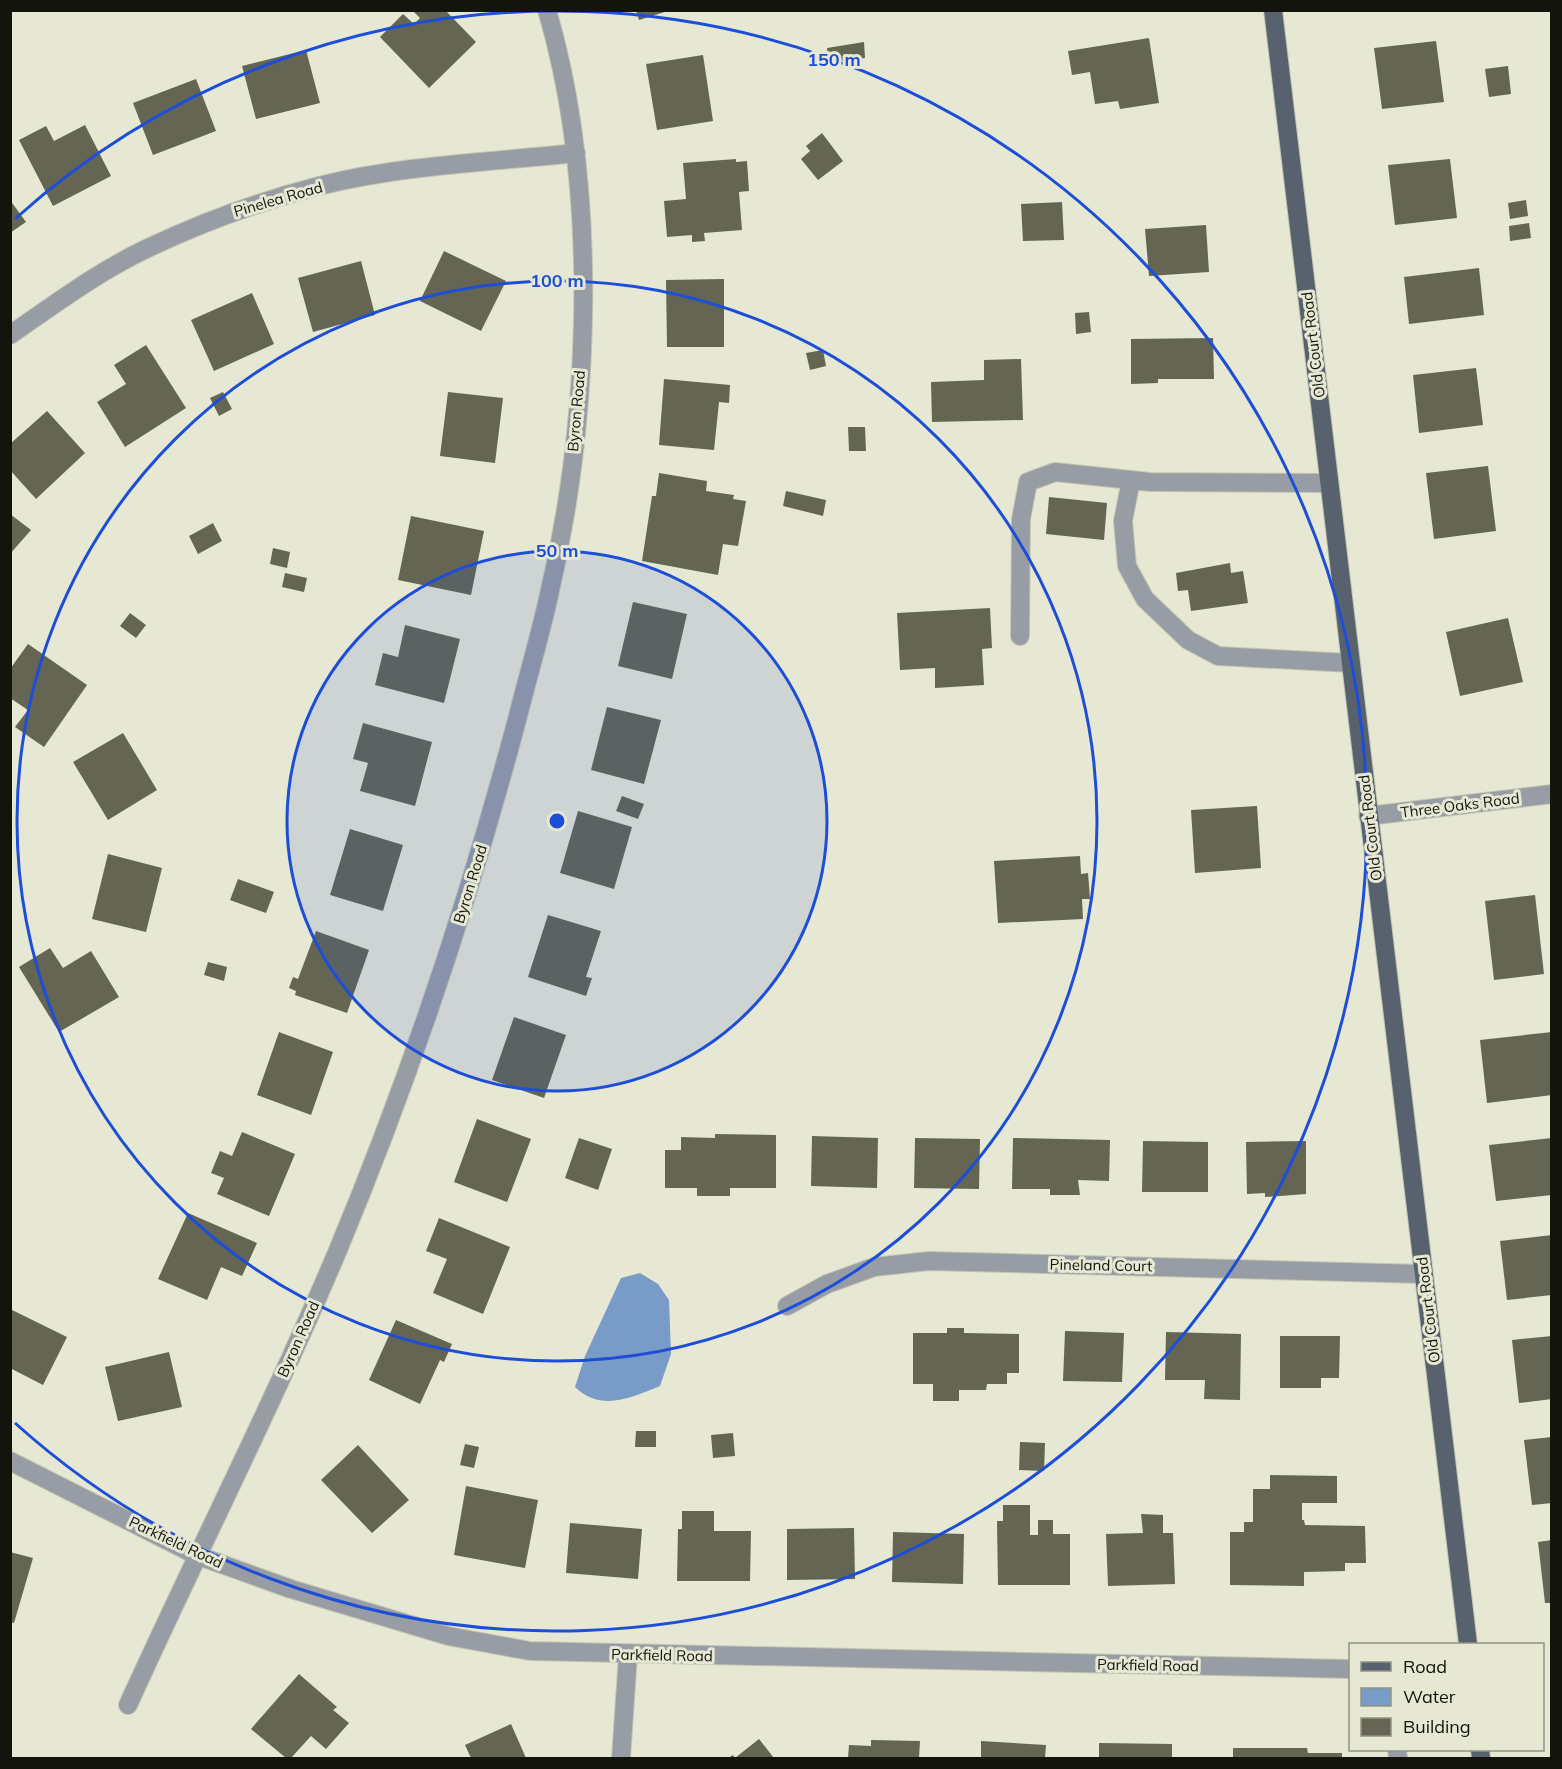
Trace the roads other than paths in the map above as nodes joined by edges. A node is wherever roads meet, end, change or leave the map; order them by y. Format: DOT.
graph roads {
  1 [pos="547,10"];
  2 [pos="1273,10"];
  3 [pos="576,153"];
  4 [pos="10,335"];
  5 [pos="1131,480"];
  6 [pos="1329,483"];
  7 [pos="1020,636"];
  8 [pos="1350,663"];
  9 [pos="1551,794"];
  10 [pos="1368,816"];
  11 [pos="1423,1274"];
  12 [pos="788,1306"];
  13 [pos="10,1461"];
  14 [pos="196,1555"];
  15 [pos="1467,1643"];
  16 [pos="628,1655"];
  17 [pos="1349,1669"];
  18 [pos="128,1705"];
  19 [pos="621,1758"];
  1 -- 3 [label="street, Byron Road"];
  2 -- 6 [label="main road, Old Court Road"];
  3 -- 4 [label="street, Pinelea Road"];
  3 -- 14 [label="street, Byron Road"];
  5 -- 6 [label="street"];
  5 -- 7 [label="street"];
  5 -- 8 [label="street"];
  6 -- 8 [label="main road, Old Court Road"];
  8 -- 10 [label="main road, Old Court Road"];
  9 -- 10 [label="street, Three Oaks Road"];
  10 -- 11 [label="main road, Old Court Road"];
  11 -- 12 [label="street, Pineland Court"];
  11 -- 15 [label="main road, Old Court Road"];
  13 -- 14 [label="street, Parkfield Road"];
  14 -- 16 [label="street, Parkfield Road"];
  14 -- 18 [label="street, Byron Road"];
  16 -- 17 [label="street, Parkfield Road"];
  16 -- 19 [label="street"];
}
